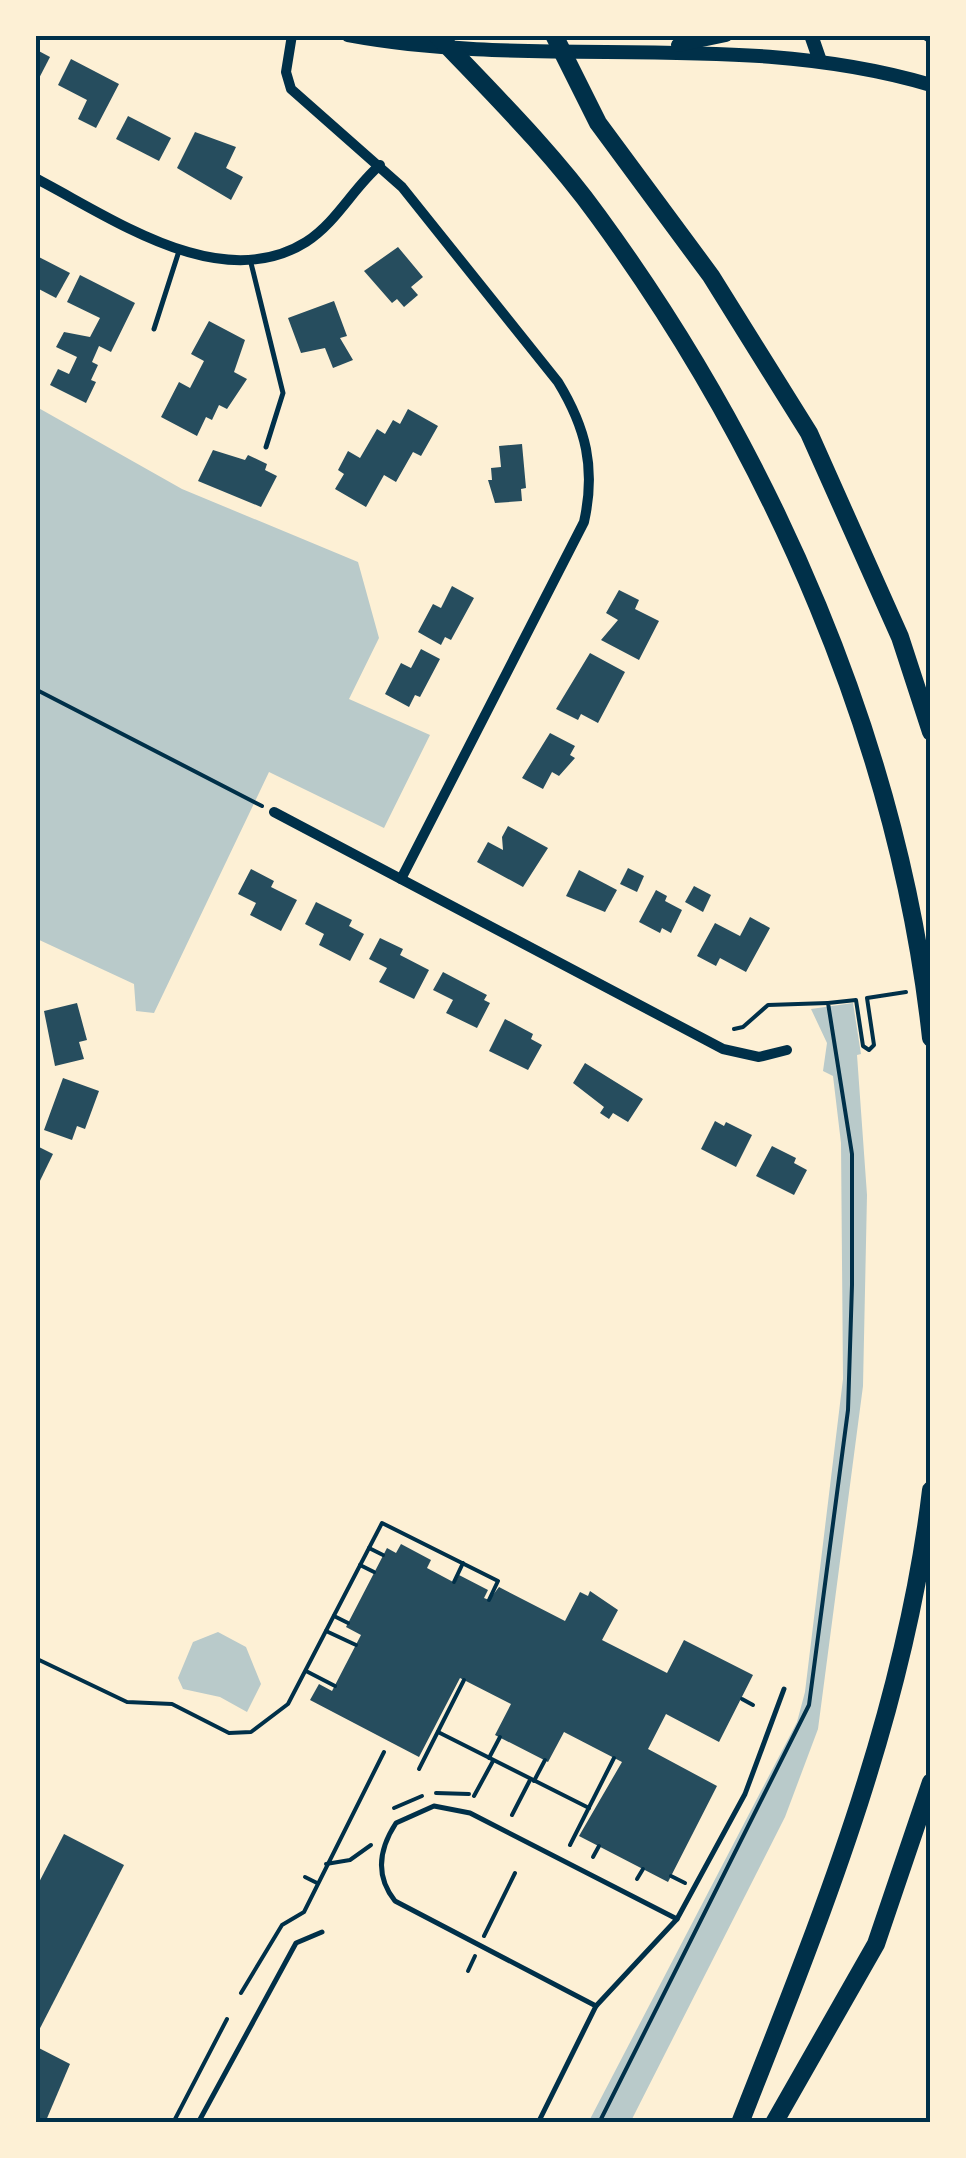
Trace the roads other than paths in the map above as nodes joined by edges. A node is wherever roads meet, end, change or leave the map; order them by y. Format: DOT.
graph roads {
  1 [pos="292,35"];
  2 [pos="348,35"];
  3 [pos="437,35"];
  4 [pos="554,35"];
  5 [pos="726,35"];
  6 [pos="811,35"];
  7 [pos="636,51"];
  8 [pos="820,62"];
  9 [pos="931,85"];
  10 [pos="380,165"];
  11 [pos="35,178"];
  12 [pos="180,248"];
  13 [pos="250,259"];
  14 [pos="154,330"];
  15 [pos="266,447"];
  16 [pos="931,732"];
  17 [pos="274,812"];
  18 [pos="401,879"];
  19 [pos="931,1038"];
  20 [pos="787,1050"];
  21 [pos="931,1490"];
  22 [pos="784,1688"];
  23 [pos="931,1782"];
  24 [pos="677,1920"];
  25 [pos="322,1932"];
  26 [pos="596,2006"];
  27 [pos="198,2123"];
  28 [pos="538,2123"];
  29 [pos="740,2123"];
  30 [pos="774,2123"];
  1 -- 10 [label="street"];
  2 -- 7 [label="main road"];
  3 -- 19 [label="highway"];
  4 -- 16 [label="highway"];
  5 -- 7 [label="main road"];
  6 -- 8 [label="main road"];
  7 -- 8 [label="main road"];
  8 -- 9 [label="main road"];
  10 -- 13 [label="street"];
  10 -- 18 [label="street"];
  11 -- 12 [label="street"];
  12 -- 13 [label="street"];
  12 -- 14 [label="lane"];
  13 -- 15 [label="lane"];
  17 -- 18 [label="street"];
  18 -- 20 [label="street"];
  21 -- 29 [label="highway"];
  22 -- 24 [label="lane"];
  23 -- 30 [label="highway"];
  24 -- 26 [label="lane"];
  24 -- 26 [label="lane"];
  25 -- 27 [label="lane"];
  26 -- 28 [label="lane"];
}
